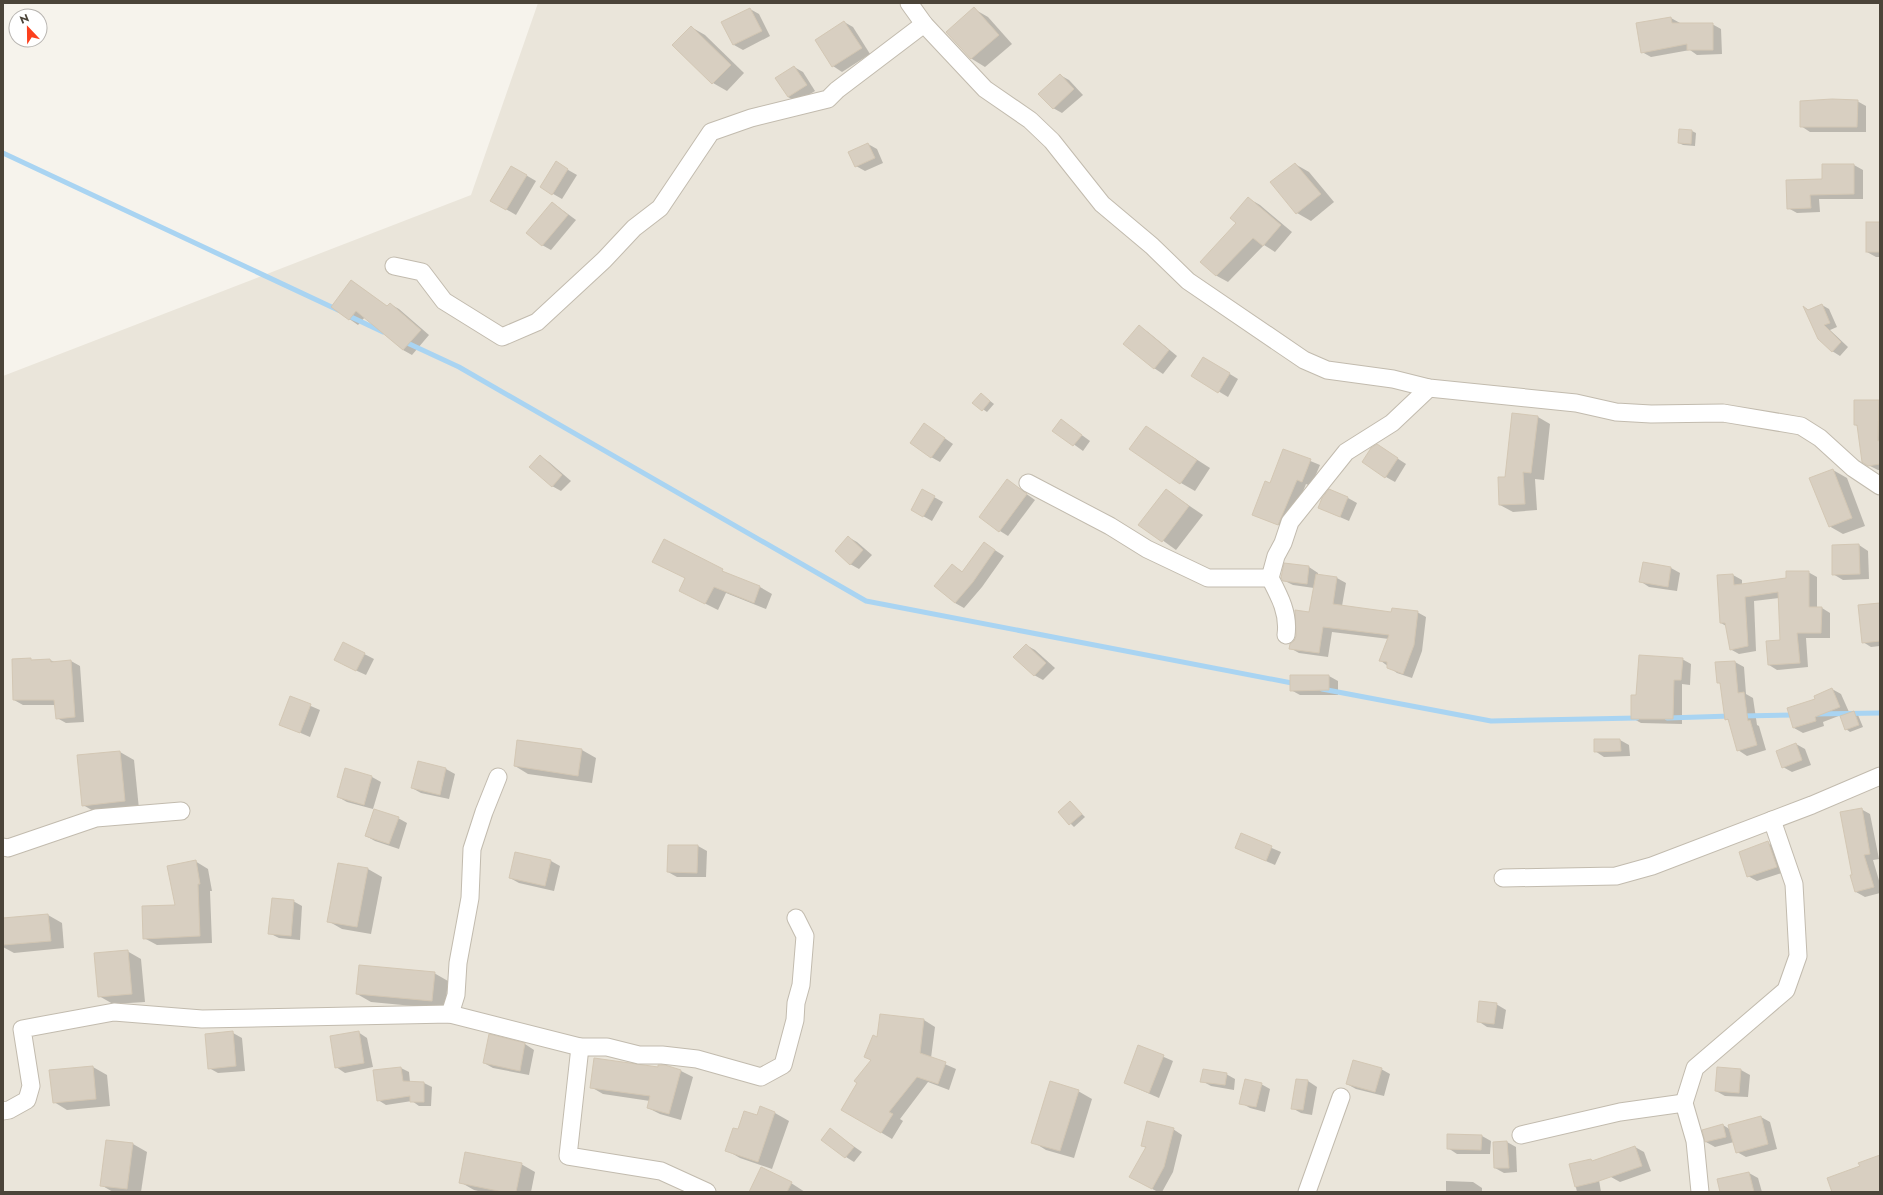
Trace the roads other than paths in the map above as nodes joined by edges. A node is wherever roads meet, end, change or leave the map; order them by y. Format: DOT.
graph roads {
  1 [pos="909,3"];
  2 [pos="924,24"];
  3 [pos="394,266"];
  4 [pos="1429,388"];
  5 [pos="1028,483"];
  6 [pos="1880,486"];
  7 [pos="1270,578"];
  8 [pos="1286,635"];
  9 [pos="1880,776"];
  10 [pos="498,777"];
  11 [pos="181,810"];
  12 [pos="1772,820"];
  13 [pos="3,847"];
  14 [pos="1503,878"];
  15 [pos="796,918"];
  16 [pos="450,1014"];
  17 [pos="580,1047"];
  18 [pos="1341,1097"];
  19 [pos="1684,1103"];
  20 [pos="3,1111"];
  21 [pos="1521,1135"];
  22 [pos="707,1192"];
  23 [pos="1307,1192"];
  24 [pos="1700,1192"];
  1 -- 2 [label="street"];
  2 -- 3 [label="street"];
  2 -- 4 [label="street"];
  4 -- 6 [label="street"];
  4 -- 7 [label="street"];
  5 -- 7 [label="street"];
  7 -- 8 [label="street"];
  9 -- 12 [label="street"];
  10 -- 16 [label="street"];
  11 -- 13 [label="street"];
  12 -- 14 [label="street"];
  12 -- 19 [label="street"];
  15 -- 17 [label="street"];
  16 -- 17 [label="street"];
  16 -- 20 [label="street"];
  17 -- 22 [label="street"];
  18 -- 23 [label="street"];
  19 -- 21 [label="street"];
  19 -- 24 [label="street"];
}
